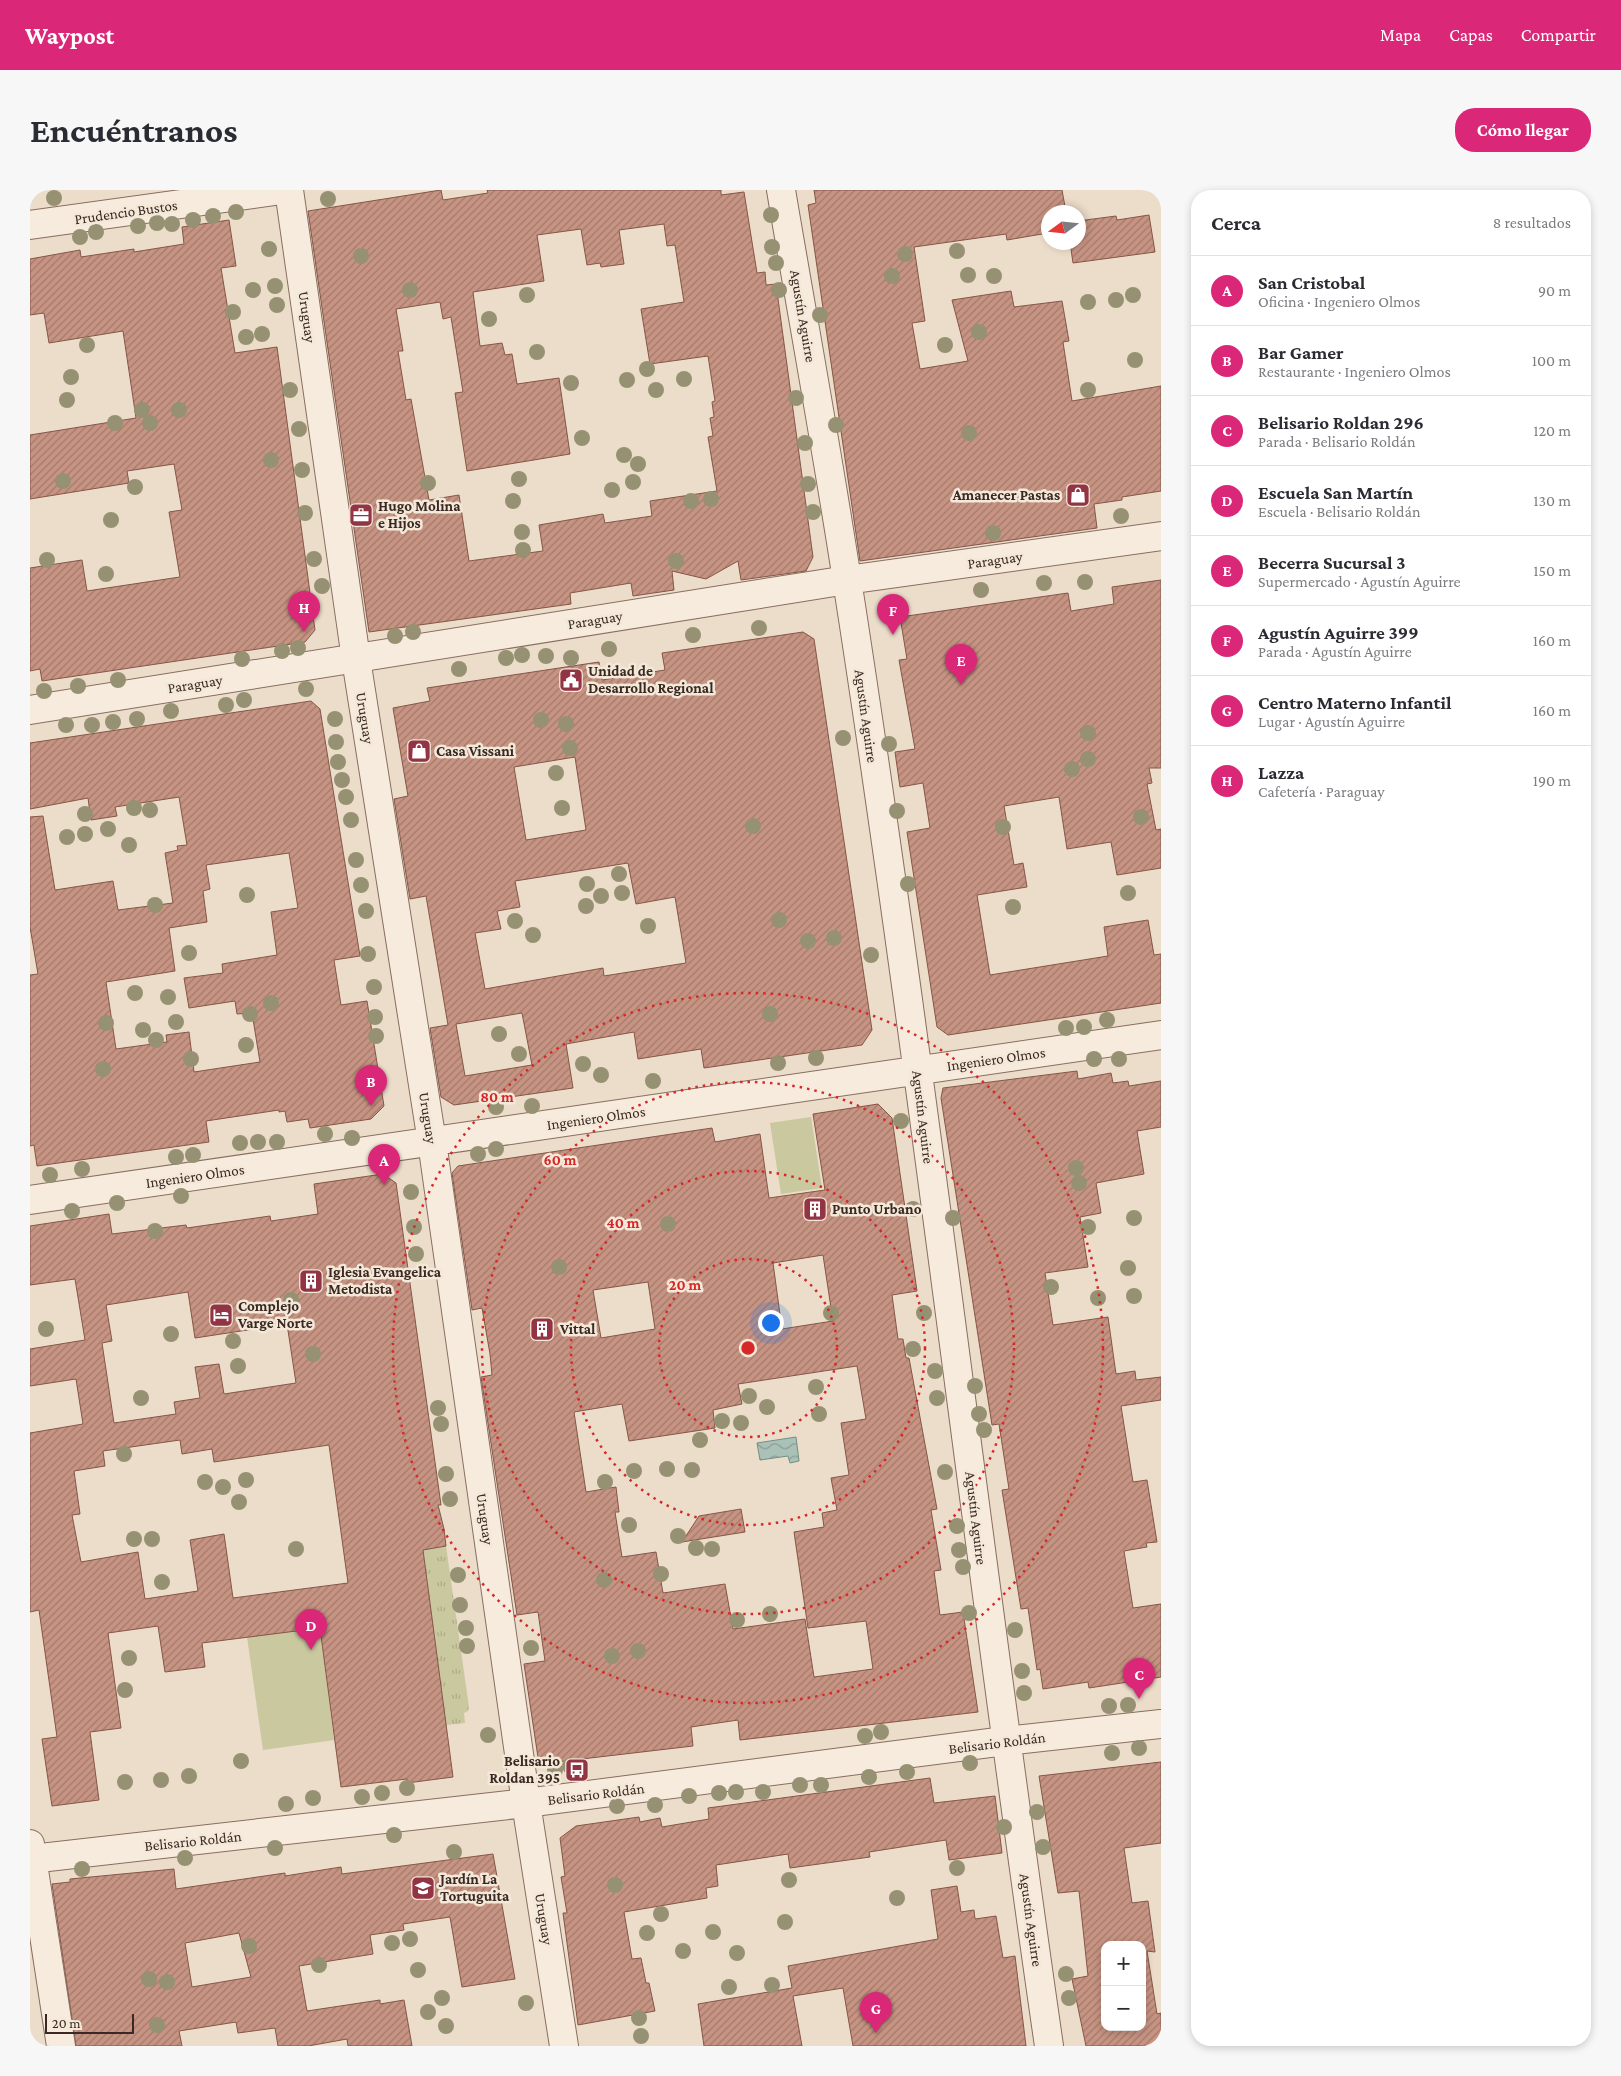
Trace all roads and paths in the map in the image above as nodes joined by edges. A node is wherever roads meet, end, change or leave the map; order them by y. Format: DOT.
graph roads {
  1 [pos="282,190"];
  2 [pos="289,190"];
  3 [pos="781,190"];
  4 [pos="30,225"];
  5 [pos="1161,536"];
  6 [pos="847,580"];
  7 [pos="356,658"];
  8 [pos="30,710"];
  9 [pos="1161,1035"];
  10 [pos="917,1070"];
  11 [pos="432,1142"];
  12 [pos="30,1200"];
  13 [pos="1161,1724"];
  14 [pos="1005,1741"];
  15 [pos="526,1803"];
  16 [pos="31,1854"];
  17 [pos="61,2046"];
  18 [pos="564,2046"];
  19 [pos="1049,2046"];
  1 -- 4 [label="street, Prudencio Bustos"];
  2 -- 7 [label="street, Uruguay"];
  3 -- 6 [label="street, Agustín Aguirre"];
  5 -- 6 [label="street, Paraguay"];
  6 -- 7 [label="street, Paraguay"];
  6 -- 10 [label="street, Agustín Aguirre"];
  7 -- 8 [label="street, Paraguay"];
  7 -- 11 [label="street, Uruguay"];
  9 -- 10 [label="street, Ingeniero Olmos"];
  10 -- 11 [label="street, Ingeniero Olmos"];
  10 -- 14 [label="street, Agustín Aguirre"];
  11 -- 12 [label="street, Ingeniero Olmos"];
  11 -- 15 [label="street, Uruguay"];
  13 -- 14 [label="street, Belisario Roldán"];
  14 -- 15 [label="street, Belisario Roldán"];
  14 -- 19 [label="street, Agustín Aguirre"];
  15 -- 16 [label="street, Belisario Roldán"];
  15 -- 18 [label="street, Uruguay"];
  16 -- 17 [label="street"];
}
